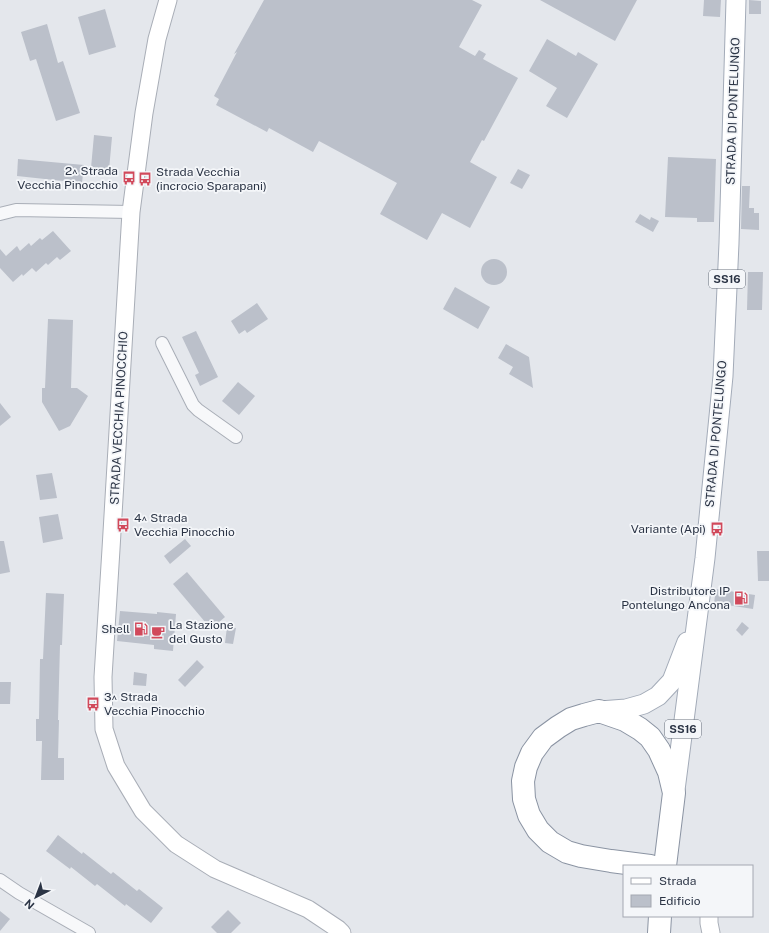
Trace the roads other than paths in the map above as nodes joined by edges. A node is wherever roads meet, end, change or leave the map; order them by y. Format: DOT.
graph roads {
  1 [pos="168,0"];
  2 [pos="736,0"];
  3 [pos="131,212"];
  4 [pos="0,214"];
  5 [pos="162,342"];
  6 [pos="236,437"];
  7 [pos="697,616"];
  8 [pos="599,711"];
  9 [pos="674,793"];
  10 [pos="642,865"];
  11 [pos="665,865"];
  12 [pos="0,880"];
  13 [pos="660,917"];
  14 [pos="709,917"];
  15 [pos="89,933"];
  16 [pos="342,933"];
  17 [pos="659,933"];
  18 [pos="712,933"];
  1 -- 3 [label="street, STRADA VECCHIA PINOCCHIO"];
  2 -- 7 [label="main road, STRADA DI PONTELUNGO / SS16"];
  3 -- 4 [label="street"];
  3 -- 16 [label="street, STRADA VECCHIA PINOCCHIO"];
  5 -- 6 [label="street"];
  7 -- 8 [label="main road"];
  7 -- 9 [label="main road, STRADA DI PONTELUNGO / SS16"];
  8 -- 9 [label="highway"];
  8 -- 10 [label="highway"];
  9 -- 11 [label="highway, STRADA DI PONTELUNGO / SS16"];
  12 -- 15 [label="street"];
  13 -- 17 [label="highway"];
  14 -- 18 [label="street"];
}
